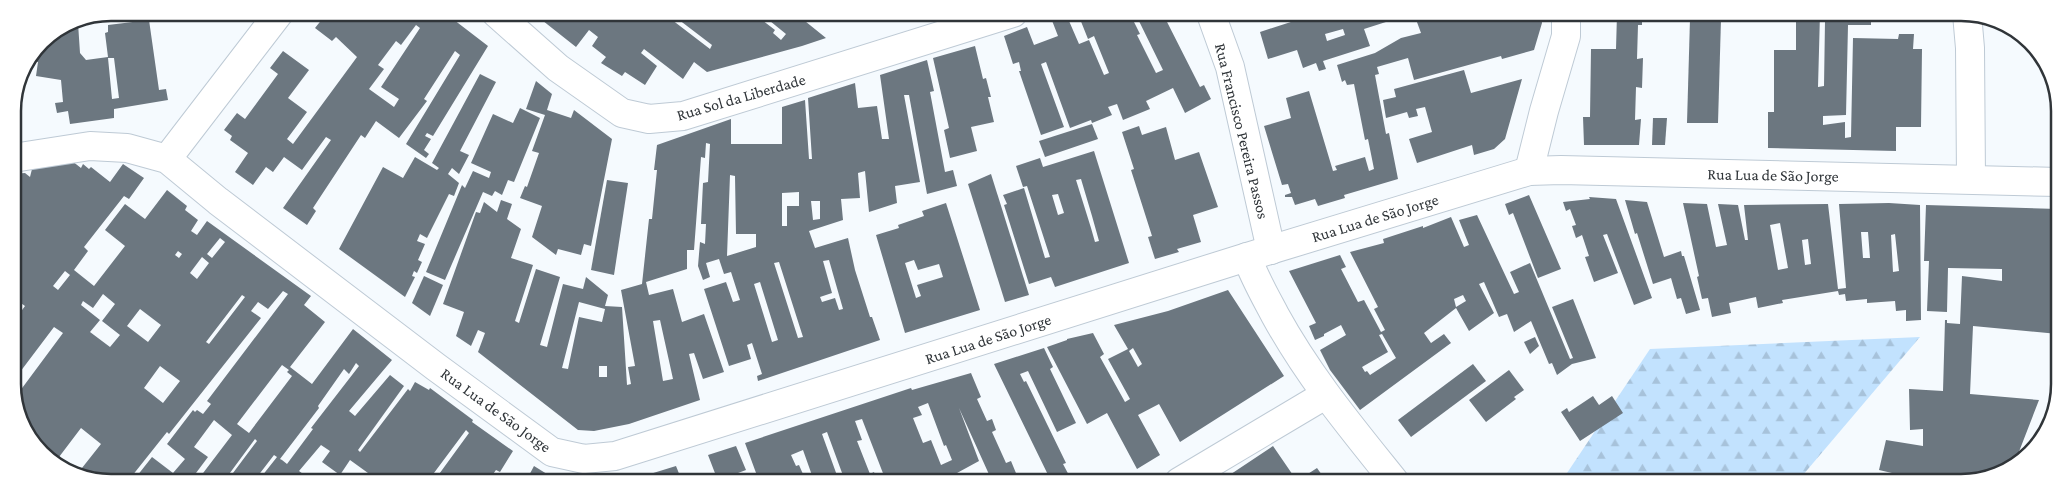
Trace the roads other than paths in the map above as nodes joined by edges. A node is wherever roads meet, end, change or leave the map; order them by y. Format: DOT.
graph roads {
  1 [pos="266,21"];
  2 [pos="505,21"];
  3 [pos="991,21"];
  4 [pos="1214,21"];
  5 [pos="1566,21"];
  6 [pos="1968,22"];
  7 [pos="21,157"];
  8 [pos="167,159"];
  9 [pos="1529,171"];
  10 [pos="1971,179"];
  11 [pos="2051,182"];
  12 [pos="1259,253"];
  13 [pos="1325,396"];
  14 [pos="1193,474"];
  15 [pos="1388,474"];
  1 -- 8 [label="street"];
  2 -- 3 [label="street, Rua Sol da Liberdade"];
  4 -- 12 [label="street, Rua Francisco Pereira Passos"];
  5 -- 9 [label="street"];
  6 -- 10 [label="street"];
  7 -- 8 [label="street, Rua Lua de São Jorge"];
  8 -- 12 [label="street, Rua Lua de São Jorge"];
  9 -- 10 [label="street, Rua Lua de São Jorge"];
  9 -- 12 [label="street, Rua Lua de São Jorge"];
  10 -- 11 [label="street, Rua Lua de São Jorge"];
  12 -- 13 [label="street, Rua Francisco Pereira Passos"];
  13 -- 14 [label="street"];
  13 -- 15 [label="street, Rua Francisco Pereira Passos"];
}
